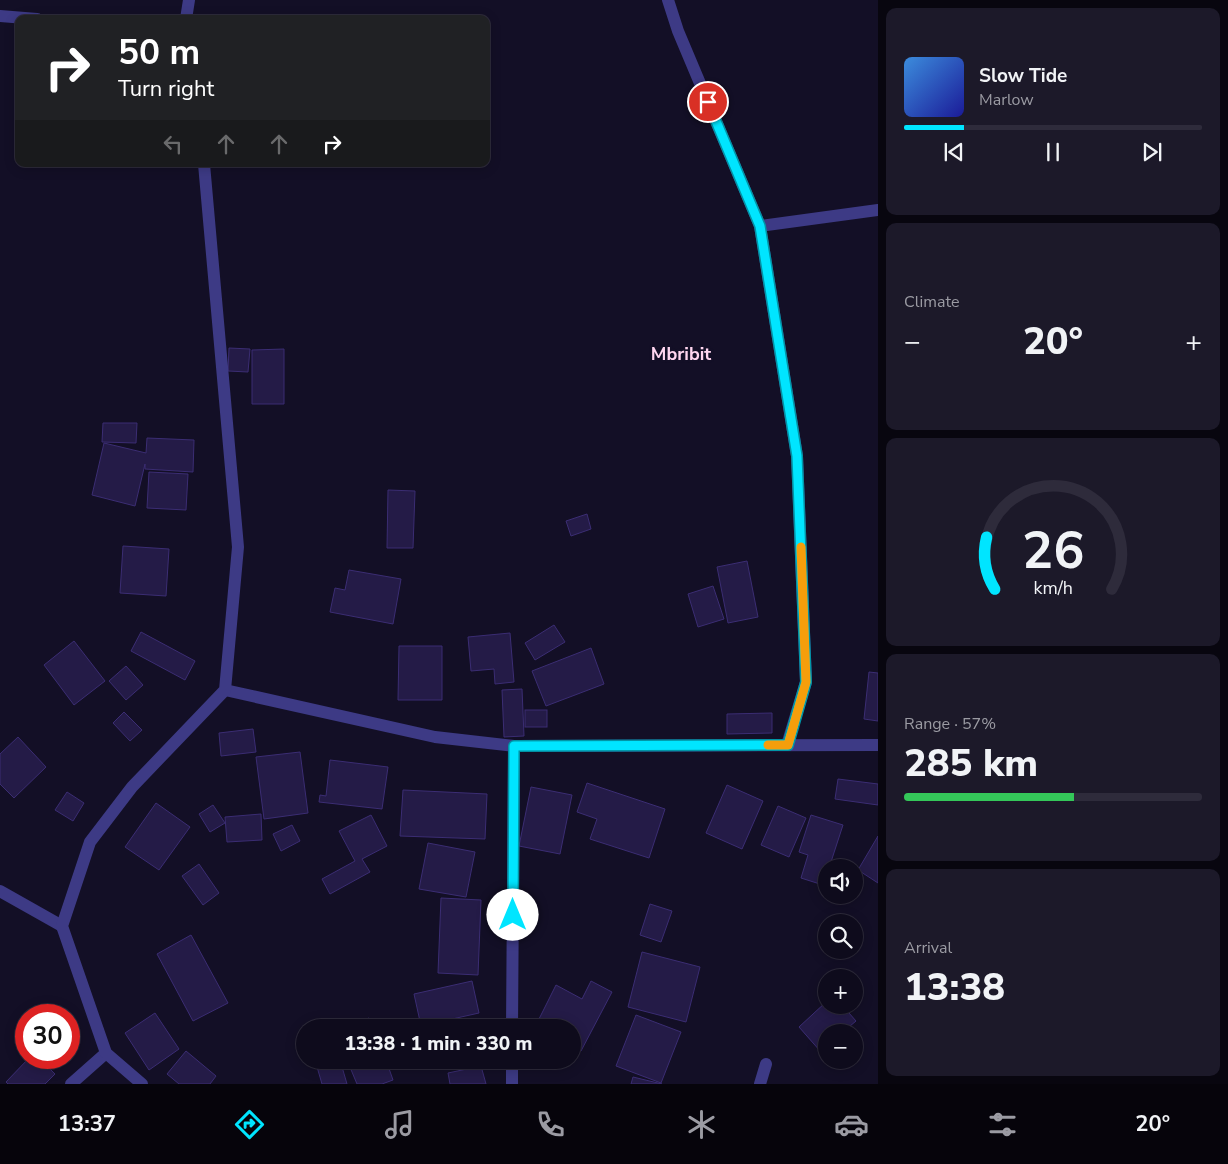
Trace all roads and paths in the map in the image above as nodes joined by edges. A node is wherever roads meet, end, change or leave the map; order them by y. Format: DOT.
graph roads {
  1 [pos="189,0"];
  2 [pos="668,0"];
  3 [pos="187,15"];
  4 [pos="0,16"];
  5 [pos="15,17"];
  6 [pos="204,167"];
  7 [pos="878,210"];
  8 [pos="760,226"];
  9 [pos="225,690"];
  10 [pos="788,745"];
  11 [pos="878,745"];
  12 [pos="514,746"];
  13 [pos="0,891"];
  14 [pos="62,926"];
  15 [pos="512,1019"];
  16 [pos="106,1053"];
  17 [pos="766,1064"];
  18 [pos="512,1069"];
  19 [pos="71,1084"];
  20 [pos="142,1084"];
  21 [pos="512,1084"];
  22 [pos="760,1084"];
  1 -- 3 [label="street"];
  2 -- 8 [label="street"];
  4 -- 5 [label="street"];
  6 -- 9 [label="street"];
  7 -- 8 [label="street"];
  8 -- 10 [label="street"];
  9 -- 12 [label="street"];
  9 -- 14 [label="street"];
  10 -- 11 [label="street"];
  10 -- 12 [label="street"];
  12 -- 15 [label="street"];
  13 -- 14 [label="street"];
  14 -- 16 [label="street"];
  16 -- 19 [label="street"];
  16 -- 20 [label="street"];
  17 -- 22 [label="street"];
  18 -- 21 [label="street"];
}
